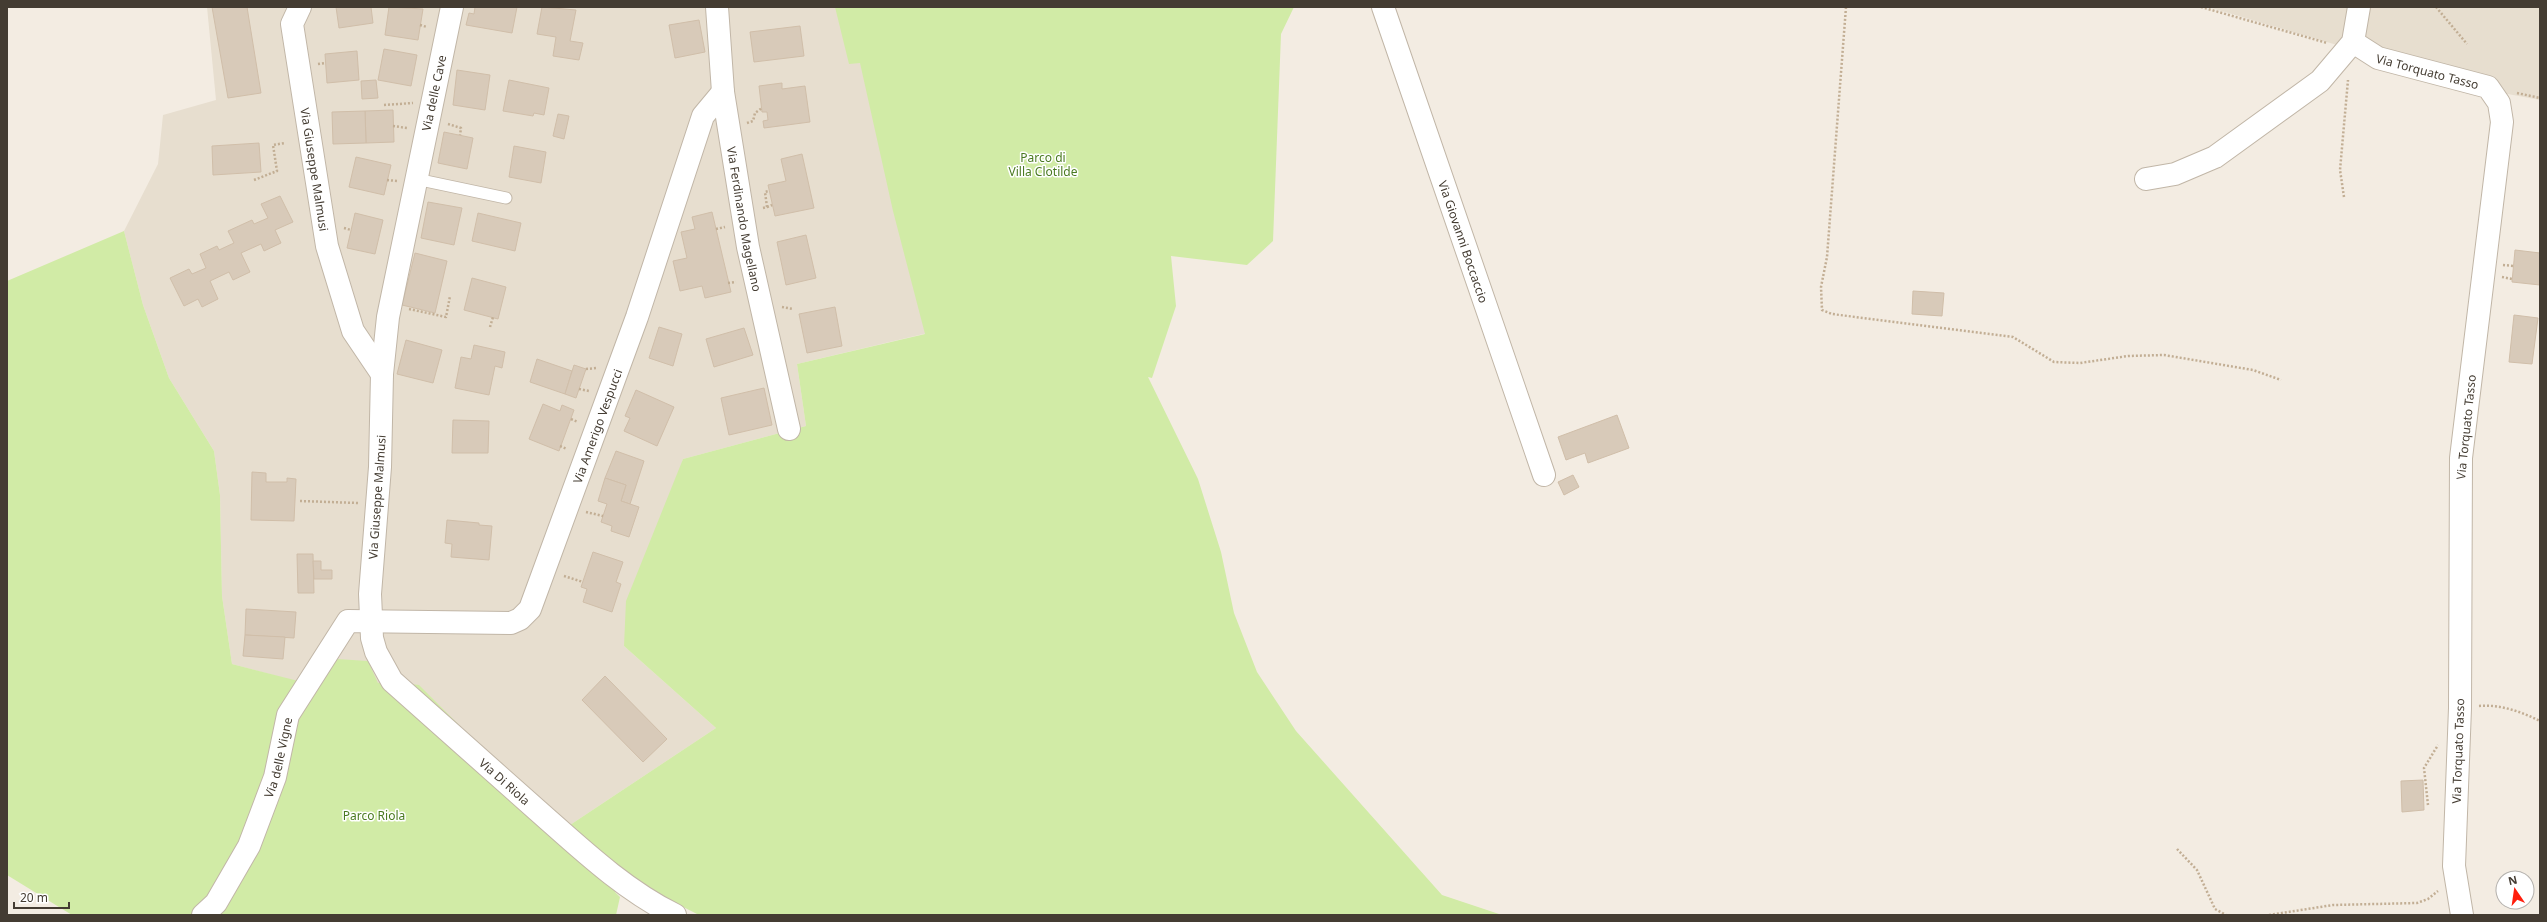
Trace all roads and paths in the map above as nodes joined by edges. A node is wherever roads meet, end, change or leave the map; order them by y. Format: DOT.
graph roads {
  1 [pos="452,7"];
  2 [pos="718,7"];
  3 [pos="1384,7"];
  4 [pos="1846,7"];
  5 [pos="2201,7"];
  6 [pos="2359,7"];
  7 [pos="2436,7"];
  8 [pos="295,13"];
  9 [pos="2353,42"];
  10 [pos="2467,44"];
  11 [pos="724,92"];
  12 [pos="421,102"];
  13 [pos="384,105"];
  14 [pos="762,108"];
  15 [pos="448,122"];
  16 [pos="740,124"];
  17 [pos="394,126"];
  18 [pos="408,128"];
  19 [pos="460,135"];
  20 [pos="285,143"];
  21 [pos="416,179"];
  22 [pos="2146,179"];
  23 [pos="254,180"];
  24 [pos="769,190"];
  25 [pos="2344,197"];
  26 [pos="506,198"];
  27 [pos="772,205"];
  28 [pos="767,207"];
  29 [pos="763,208"];
  30 [pos="450,296"];
  31 [pos="404,308"];
  32 [pos="493,317"];
  33 [pos="490,327"];
  34 [pos="353,331"];
  35 [pos="387,331"];
  36 [pos="382,374"];
  37 [pos="2281,380"];
  38 [pos="789,429"];
  39 [pos="1544,475"];
  40 [pos="300,501"];
  41 [pos="360,503"];
  42 [pos="582,511"];
  43 [pos="603,516"];
  44 [pos="561,575"];
  45 [pos="583,582"];
  46 [pos="371,620"];
  47 [pos="2460,708"];
  48 [pos="2540,721"];
  49 [pos="2177,849"];
  50 [pos="2454,866"];
  51 [pos="203,915"];
  52 [pos="675,915"];
  53 [pos="2226,915"];
  54 [pos="2269,915"];
  55 [pos="2462,915"];
  1 -- 21 [label="street, Via delle Cave"];
  2 -- 11 [label="street, Via Ferdinando Magellano"];
  3 -- 39 [label="street, Via Giovanni Boccaccio"];
  4 -- 37 [label="path"];
  5 -- 9 [label="path"];
  6 -- 9 [label="street"];
  7 -- 10 [label="path"];
  8 -- 34 [label="street, Via Giuseppe Malmusi"];
  9 -- 22 [label="street"];
  9 -- 25 [label="path"];
  9 -- 47 [label="street, Via Torquato Tasso"];
  11 -- 38 [label="street, Via Ferdinando Magellano"];
  11 -- 46 [label="street, Via Amerigo Vespucci"];
  12 -- 13 [label="path"];
  14 -- 16 [label="path"];
  15 -- 19 [label="path"];
  17 -- 18 [label="path"];
  20 -- 23 [label="path"];
  21 -- 26 [label="lane"];
  21 -- 35 [label="street, Via delle Cave"];
  24 -- 28 [label="path"];
  27 -- 28 [label="path"];
  28 -- 29 [label="path"];
  30 -- 31 [label="path"];
  32 -- 33 [label="path"];
  34 -- 35 [label="street"];
  34 -- 36 [label="street, Via Giuseppe Malmusi"];
  35 -- 36 [label="street, Via Giuseppe Malmusi"];
  36 -- 46 [label="street, Via Giuseppe Malmusi"];
  40 -- 41 [label="path"];
  42 -- 43 [label="path"];
  44 -- 45 [label="path"];
  46 -- 51 [label="street, Via delle Vigne"];
  46 -- 52 [label="street, Via Di Riola"];
  47 -- 48 [label="path"];
  47 -- 50 [label="street, Via Torquato Tasso"];
  49 -- 53 [label="path"];
  50 -- 54 [label="path"];
  50 -- 55 [label="street, Via Torquato Tasso"];
}
